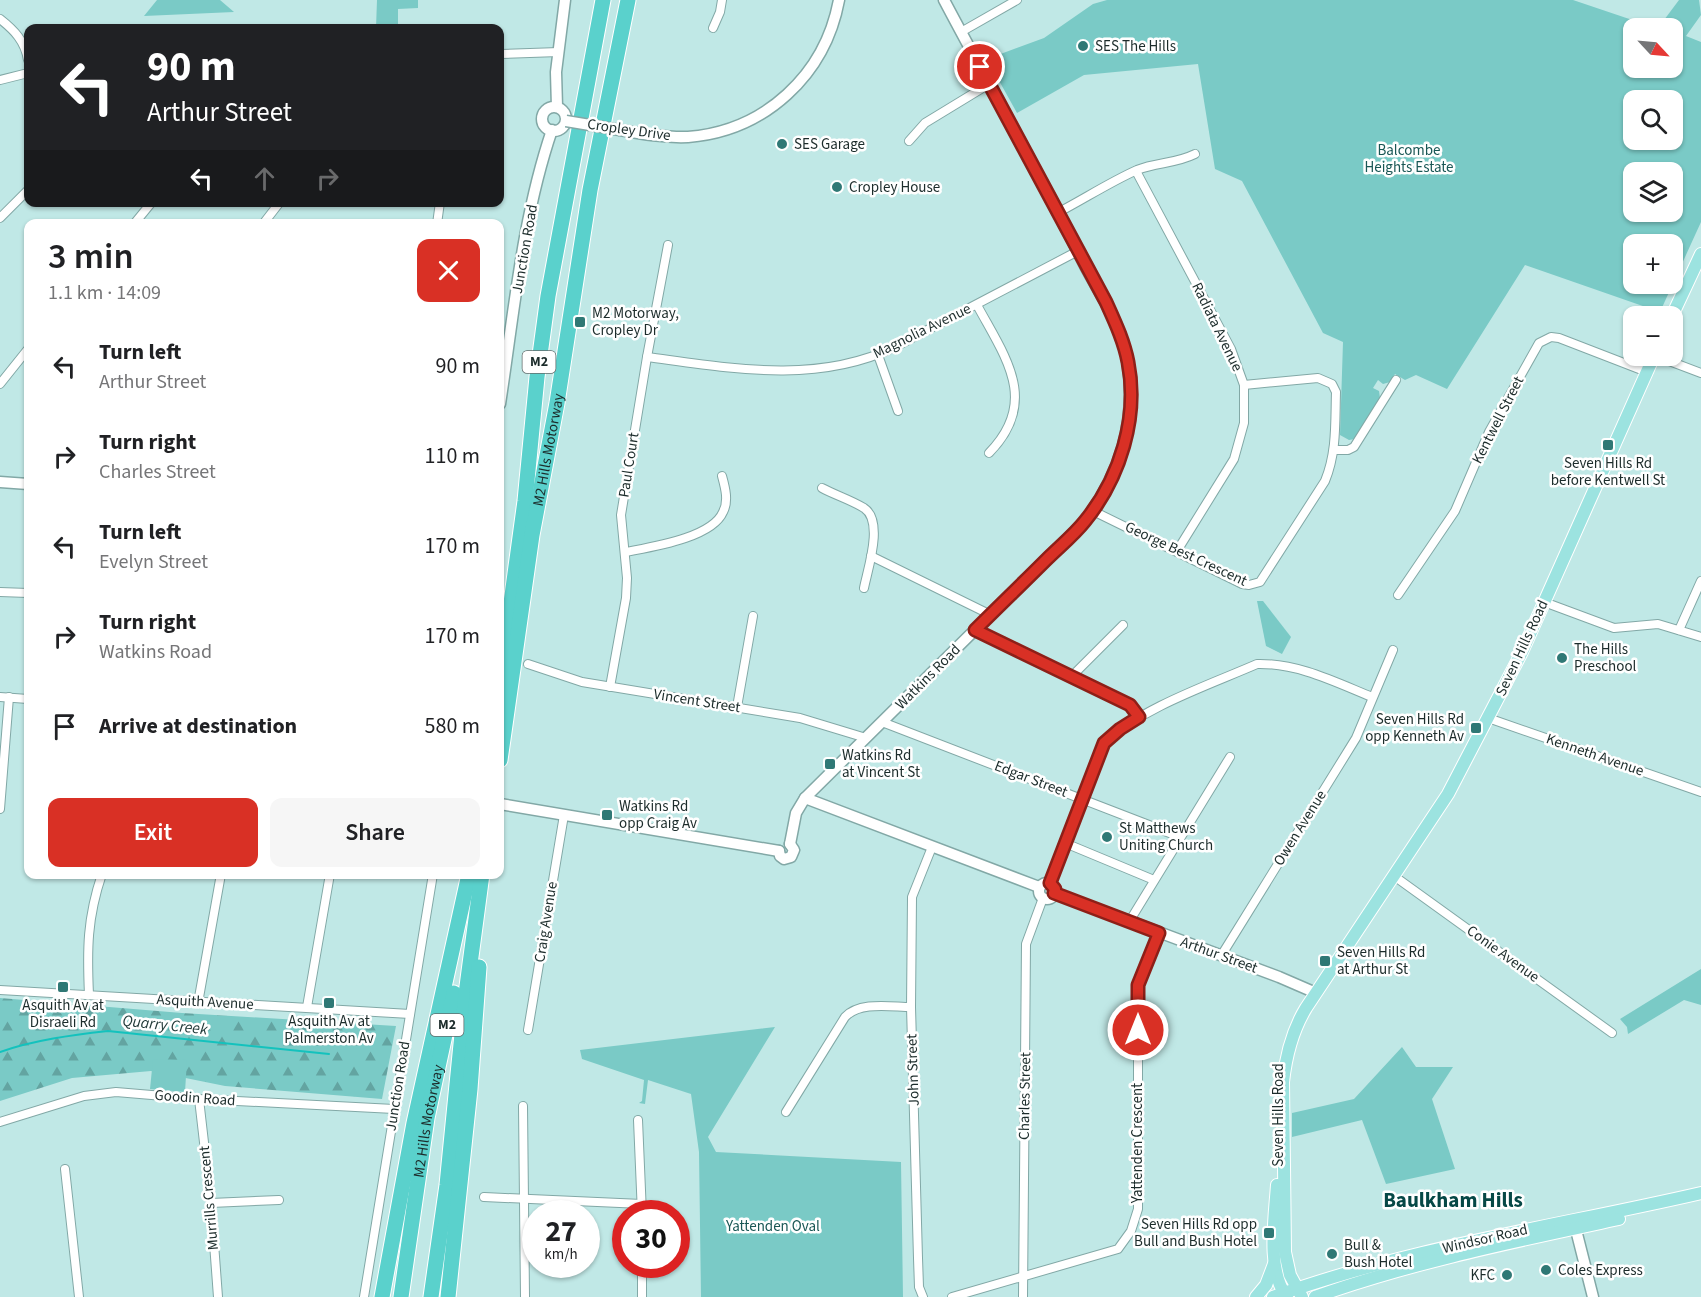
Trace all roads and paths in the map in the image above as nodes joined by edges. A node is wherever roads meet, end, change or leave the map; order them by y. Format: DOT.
graph roads {
  1 [pos="565,0"];
  2 [pos="603,0"];
  3 [pos="628,0"];
  4 [pos="722,0"];
  5 [pos="839,0"];
  6 [pos="944,0"];
  7 [pos="1017,0"];
  8 [pos="0,19"];
  9 [pos="713,27"];
  10 [pos="961,32"];
  11 [pos="24,47"];
  12 [pos="559,52"];
  13 [pos="504,54"];
  14 [pos="24,74"];
  15 [pos="0,80"];
  16 [pos="989,84"];
  17 [pos="556,107"];
  18 [pos="566,121"];
  19 [pos="552,130"];
  20 [pos="909,141"];
  21 [pos="1195,154"];
  22 [pos="1136,171"];
  23 [pos="24,194"];
  24 [pos="148,207"];
  25 [pos="276,207"];
  26 [pos="1059,212"];
  27 [pos="0,218"];
  28 [pos="138,219"];
  29 [pos="267,219"];
  30 [pos="668,245"];
  31 [pos="1078,250"];
  32 [pos="1701,254"];
  33 [pos="977,305"];
  34 [pos="1677,306"];
  35 [pos="878,355"];
  36 [pos="647,357"];
  37 [pos="24,361"];
  38 [pos="1650,366"];
  39 [pos="1682,366"];
  40 [pos="1647,372"];
  41 [pos="1701,373"];
  42 [pos="504,377"];
  43 [pos="1396,380"];
  44 [pos="0,384"];
  45 [pos="1244,385"];
  46 [pos="898,411"];
  47 [pos="1334,450"];
  48 [pos="989,453"];
  49 [pos="722,476"];
  50 [pos="0,482"];
  51 [pos="24,484"];
  52 [pos="822,488"];
  53 [pos="1093,511"];
  54 [pos="1177,551"];
  55 [pos="626,552"];
  56 [pos="871,556"];
  57 [pos="1701,581"];
  58 [pos="864,588"];
  59 [pos="0,592"];
  60 [pos="24,594"];
  61 [pos="1398,595"];
  62 [pos="1544,602"];
  63 [pos="990,615"];
  64 [pos="753,616"];
  65 [pos="1123,625"];
  66 [pos="975,630"];
  67 [pos="1679,630"];
  68 [pos="1701,637"];
  69 [pos="1393,650"];
  70 [pos="504,654"];
  71 [pos="528,664"];
  72 [pos="1072,676"];
  73 [pos="610,687"];
  74 [pos="5,697"];
  75 [pos="1372,697"];
  76 [pos="24,699"];
  77 [pos="738,707"];
  78 [pos="1139,717"];
  79 [pos="1488,718"];
  80 [pos="882,722"];
  81 [pos="504,732"];
  82 [pos="866,738"];
  83 [pos="1230,758"];
  84 [pos="1,791"];
  85 [pos="1701,792"];
  86 [pos="805,798"];
  87 [pos="1082,798"];
  88 [pos="504,805"];
  89 [pos="0,809"];
  90 [pos="564,815"];
  91 [pos="1180,837"];
  92 [pos="1065,843"];
  93 [pos="932,847"];
  94 [pos="1394,876"];
  95 [pos="100,879"];
  96 [pos="220,879"];
  97 [pos="329,879"];
  98 [pos="432,879"];
  99 [pos="469,879"];
  100 [pos="469,879"];
  101 [pos="482,879"];
  102 [pos="483,879"];
  103 [pos="1154,880"];
  104 [pos="1052,888"];
  105 [pos="1041,893"];
  106 [pos="1129,922"];
  107 [pos="1159,933"];
  108 [pos="1221,956"];
  109 [pos="0,990"];
  110 [pos="1313,992"];
  111 [pos="89,995"];
  112 [pos="198,1003"];
  113 [pos="307,1007"];
  114 [pos="911,1007"];
  115 [pos="410,1014"];
  116 [pos="528,1030"];
  117 [pos="1611,1033"];
  118 [pos="199,1099"];
  119 [pos="523,1106"];
  120 [pos="394,1109"];
  121 [pos="786,1112"];
  122 [pos="638,1120"];
  123 [pos="0,1122"];
  124 [pos="65,1169"];
  125 [pos="1701,1193"];
  126 [pos="484,1197"];
  127 [pos="525,1199"];
  128 [pos="279,1200"];
  129 [pos="642,1200"];
  130 [pos="1701,1200"];
  131 [pos="211,1203"];
  132 [pos="612,1206"];
  133 [pos="1574,1224"];
  134 [pos="1275,1262"];
  135 [pos="1021,1277"];
  136 [pos="642,1278"];
  137 [pos="1346,1286"];
  138 [pos="1288,1295"];
  139 [pos="79,1297"];
  140 [pos="218,1297"];
  141 [pos="364,1297"];
  142 [pos="382,1297"];
  143 [pos="401,1297"];
  144 [pos="431,1297"];
  145 [pos="448,1297"];
  146 [pos="525,1297"];
  147 [pos="642,1297"];
  148 [pos="923,1297"];
  149 [pos="952,1297"];
  150 [pos="1023,1297"];
  151 [pos="1256,1297"];
  152 [pos="1315,1297"];
  153 [pos="1335,1297"];
  154 [pos="1593,1297"];
  1 -- 12 [label="street"];
  2 -- 70 [label="highway, M2 Hills Motorway / M2"];
  3 -- 81 [label="highway, M2 Hills Motorway / M2"];
  4 -- 9 [label="street"];
  5 -- 18 [label="street, Cropley Drive, bridge"];
  6 -- 10 [label="street, Watkins Road"];
  7 -- 10 [label="street"];
  8 -- 11 [label="street"];
  10 -- 16 [label="street, Watkins Road"];
  12 -- 13 [label="street"];
  12 -- 17 [label="street"];
  14 -- 15 [label="street"];
  16 -- 20 [label="street"];
  16 -- 26 [label="street, Watkins Road"];
  17 -- 18 [label="street"];
  17 -- 19 [label="street"];
  18 -- 19 [label="street"];
  19 -- 42 [label="street, Junction Road"];
  21 -- 22 [label="street"];
  22 -- 26 [label="street"];
  22 -- 45 [label="street, Radiata Avenue"];
  23 -- 27 [label="street"];
  24 -- 28 [label="street"];
  25 -- 29 [label="street"];
  26 -- 31 [label="street, Watkins Road"];
  30 -- 36 [label="street, Paul Court"];
  31 -- 33 [label="street, Magnolia Avenue"];
  31 -- 53 [label="street, Watkins Road"];
  32 -- 34 [label="main road"];
  33 -- 35 [label="street, Magnolia Avenue"];
  33 -- 48 [label="street"];
  35 -- 36 [label="street, Magnolia Avenue"];
  35 -- 46 [label="street"];
  36 -- 55 [label="street, Paul Court"];
  37 -- 44 [label="street"];
  38 -- 40 [label="main road, Seven Hills Road"];
  39 -- 41 [label="street"];
  40 -- 61 [label="street, Kentwell Street"];
  40 -- 62 [label="main road, Seven Hills Road"];
  43 -- 47 [label="street"];
  45 -- 47 [label="street, George Best Crescent"];
  45 -- 54 [label="street, Radiata Avenue"];
  47 -- 54 [label="street, George Best Crescent"];
  49 -- 55 [label="street"];
  50 -- 51 [label="street"];
  52 -- 56 [label="street"];
  53 -- 54 [label="street, George Best Crescent"];
  53 -- 63 [label="street, Watkins Road"];
  55 -- 73 [label="street, Paul Court"];
  56 -- 58 [label="street"];
  56 -- 63 [label="street"];
  57 -- 67 [label="street"];
  59 -- 60 [label="street"];
  62 -- 67 [label="street"];
  62 -- 79 [label="main road, Seven Hills Road"];
  63 -- 66 [label="street, Watkins Road"];
  64 -- 77 [label="street"];
  65 -- 72 [label="street"];
  66 -- 72 [label="street"];
  66 -- 80 [label="street, Watkins Road"];
  67 -- 68 [label="street"];
  69 -- 75 [label="street, Owen Avenue"];
  71 -- 73 [label="street, Vincent Street"];
  72 -- 78 [label="street"];
  73 -- 77 [label="street, Vincent Street"];
  74 -- 76 [label="street"];
  74 -- 84 [label="street"];
  75 -- 78 [label="street"];
  75 -- 108 [label="street, Owen Avenue"];
  77 -- 82 [label="street, Vincent Street"];
  78 -- 87 [label="street"];
  79 -- 85 [label="street, Kenneth Avenue"];
  79 -- 94 [label="main road, Seven Hills Road"];
  80 -- 82 [label="street, Watkins Road"];
  80 -- 87 [label="street, Edgar Street"];
  82 -- 86 [label="street, Watkins Road"];
  83 -- 91 [label="street"];
  84 -- 89 [label="street"];
  86 -- 90 [label="street, Watkins Road"];
  86 -- 93 [label="street"];
  87 -- 91 [label="street, Edgar Street"];
  87 -- 92 [label="street"];
  88 -- 90 [label="street"];
  90 -- 116 [label="street, Craig Avenue"];
  91 -- 103 [label="street"];
  92 -- 103 [label="street"];
  92 -- 104 [label="street"];
  93 -- 105 [label="street"];
  93 -- 114 [label="street, John Street"];
  94 -- 110 [label="main road, Seven Hills Road"];
  94 -- 117 [label="street, Conie Avenue"];
  95 -- 111 [label="street"];
  96 -- 112 [label="street"];
  97 -- 113 [label="street"];
  98 -- 115 [label="street, Junction Road"];
  99 -- 142 [label="highway"];
  100 -- 143 [label="highway, M2 Hills Motorway / M2"];
  101 -- 144 [label="highway, M2 Hills Motorway / M2"];
  102 -- 145 [label="highway"];
  103 -- 106 [label="street"];
  104 -- 105 [label="street"];
  104 -- 106 [label="street, Arthur Street"];
  105 -- 135 [label="street, Charles Street"];
  106 -- 107 [label="street, Arthur Street"];
  107 -- 108 [label="street, Arthur Street"];
  107 -- 135 [label="street, Yattenden Crescent"];
  108 -- 110 [label="street, Arthur Street"];
  109 -- 111 [label="street, Asquith Avenue"];
  110 -- 134 [label="main road, Seven Hills Road"];
  110 -- 138 [label="main road, Seven Hills Road"];
  111 -- 112 [label="street, Asquith Avenue"];
  112 -- 113 [label="street, Asquith Avenue"];
  113 -- 115 [label="street, Asquith Avenue"];
  114 -- 121 [label="street"];
  114 -- 148 [label="street, John Street"];
  115 -- 120 [label="street, Junction Road"];
  118 -- 120 [label="street, Goodin Road"];
  118 -- 123 [label="street, Goodin Road"];
  118 -- 131 [label="street, Murrills Crescent"];
  119 -- 127 [label="street"];
  120 -- 141 [label="street, Junction Road"];
  122 -- 129 [label="street"];
  124 -- 139 [label="street"];
  125 -- 133 [label="main road, Windsor Road"];
  126 -- 127 [label="street"];
  127 -- 132 [label="street"];
  127 -- 146 [label="street"];
  128 -- 131 [label="street"];
  130 -- 133 [label="main road, Windsor Road"];
  131 -- 140 [label="street, Murrills Crescent"];
  133 -- 137 [label="main road, Windsor Road"];
  133 -- 138 [label="main road, Windsor Road"];
  133 -- 154 [label="street"];
  134 -- 138 [label="main road, Seven Hills Road"];
  134 -- 151 [label="main road"];
  135 -- 149 [label="street"];
  135 -- 150 [label="street, Charles Street"];
  136 -- 147 [label="street"];
  137 -- 152 [label="main road, Windsor Road"];
  137 -- 153 [label="main road"];
}
